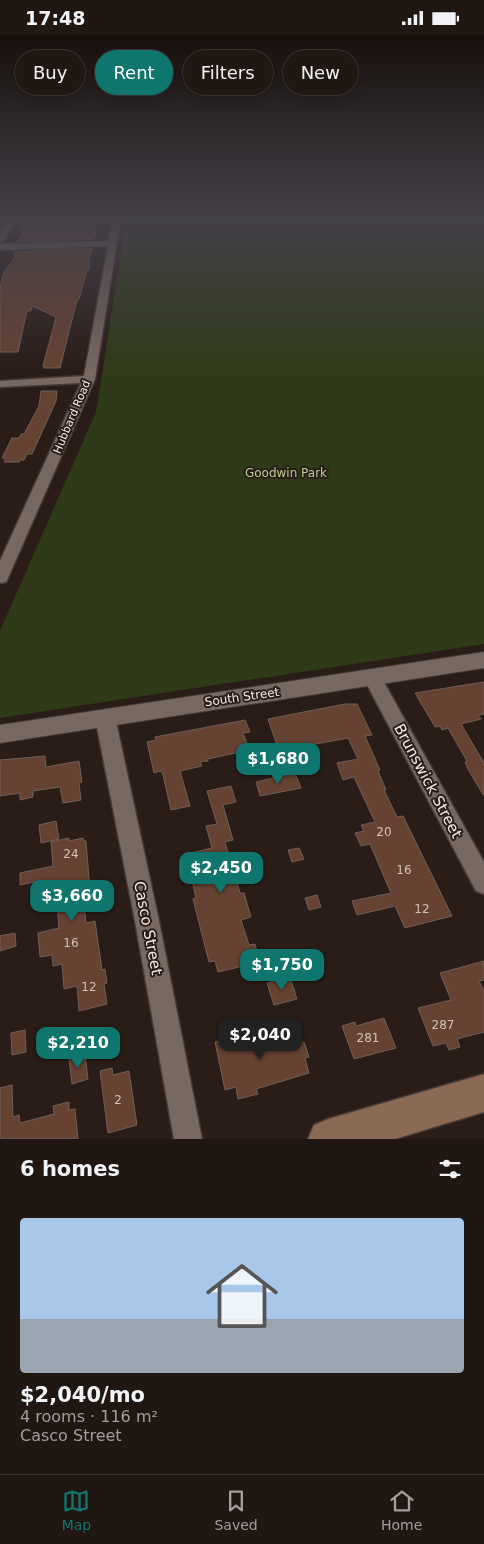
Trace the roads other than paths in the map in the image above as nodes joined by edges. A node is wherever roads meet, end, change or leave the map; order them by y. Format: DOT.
graph roads {
  1 [pos="107,268"];
  2 [pos="89,379"];
  3 [pos="0,384"];
  4 [pos="0,578"];
  5 [pos="484,660"];
  6 [pos="372,677"];
  7 [pos="105,717"];
  8 [pos="0,734"];
  9 [pos="484,884"];
  10 [pos="484,1093"];
  11 [pos="188,1139"];
  12 [pos="328,1139"];
  1 -- 2 [label="street, Hubbard Road"];
  2 -- 3 [label="street"];
  2 -- 4 [label="street, Hubbard Road"];
  5 -- 6 [label="street, South Street"];
  6 -- 7 [label="street, South Street"];
  6 -- 9 [label="street, Brunswick Street"];
  7 -- 8 [label="street, South Street"];
  7 -- 11 [label="street, Casco Street"];
  10 -- 12 [label="main road"];
}
